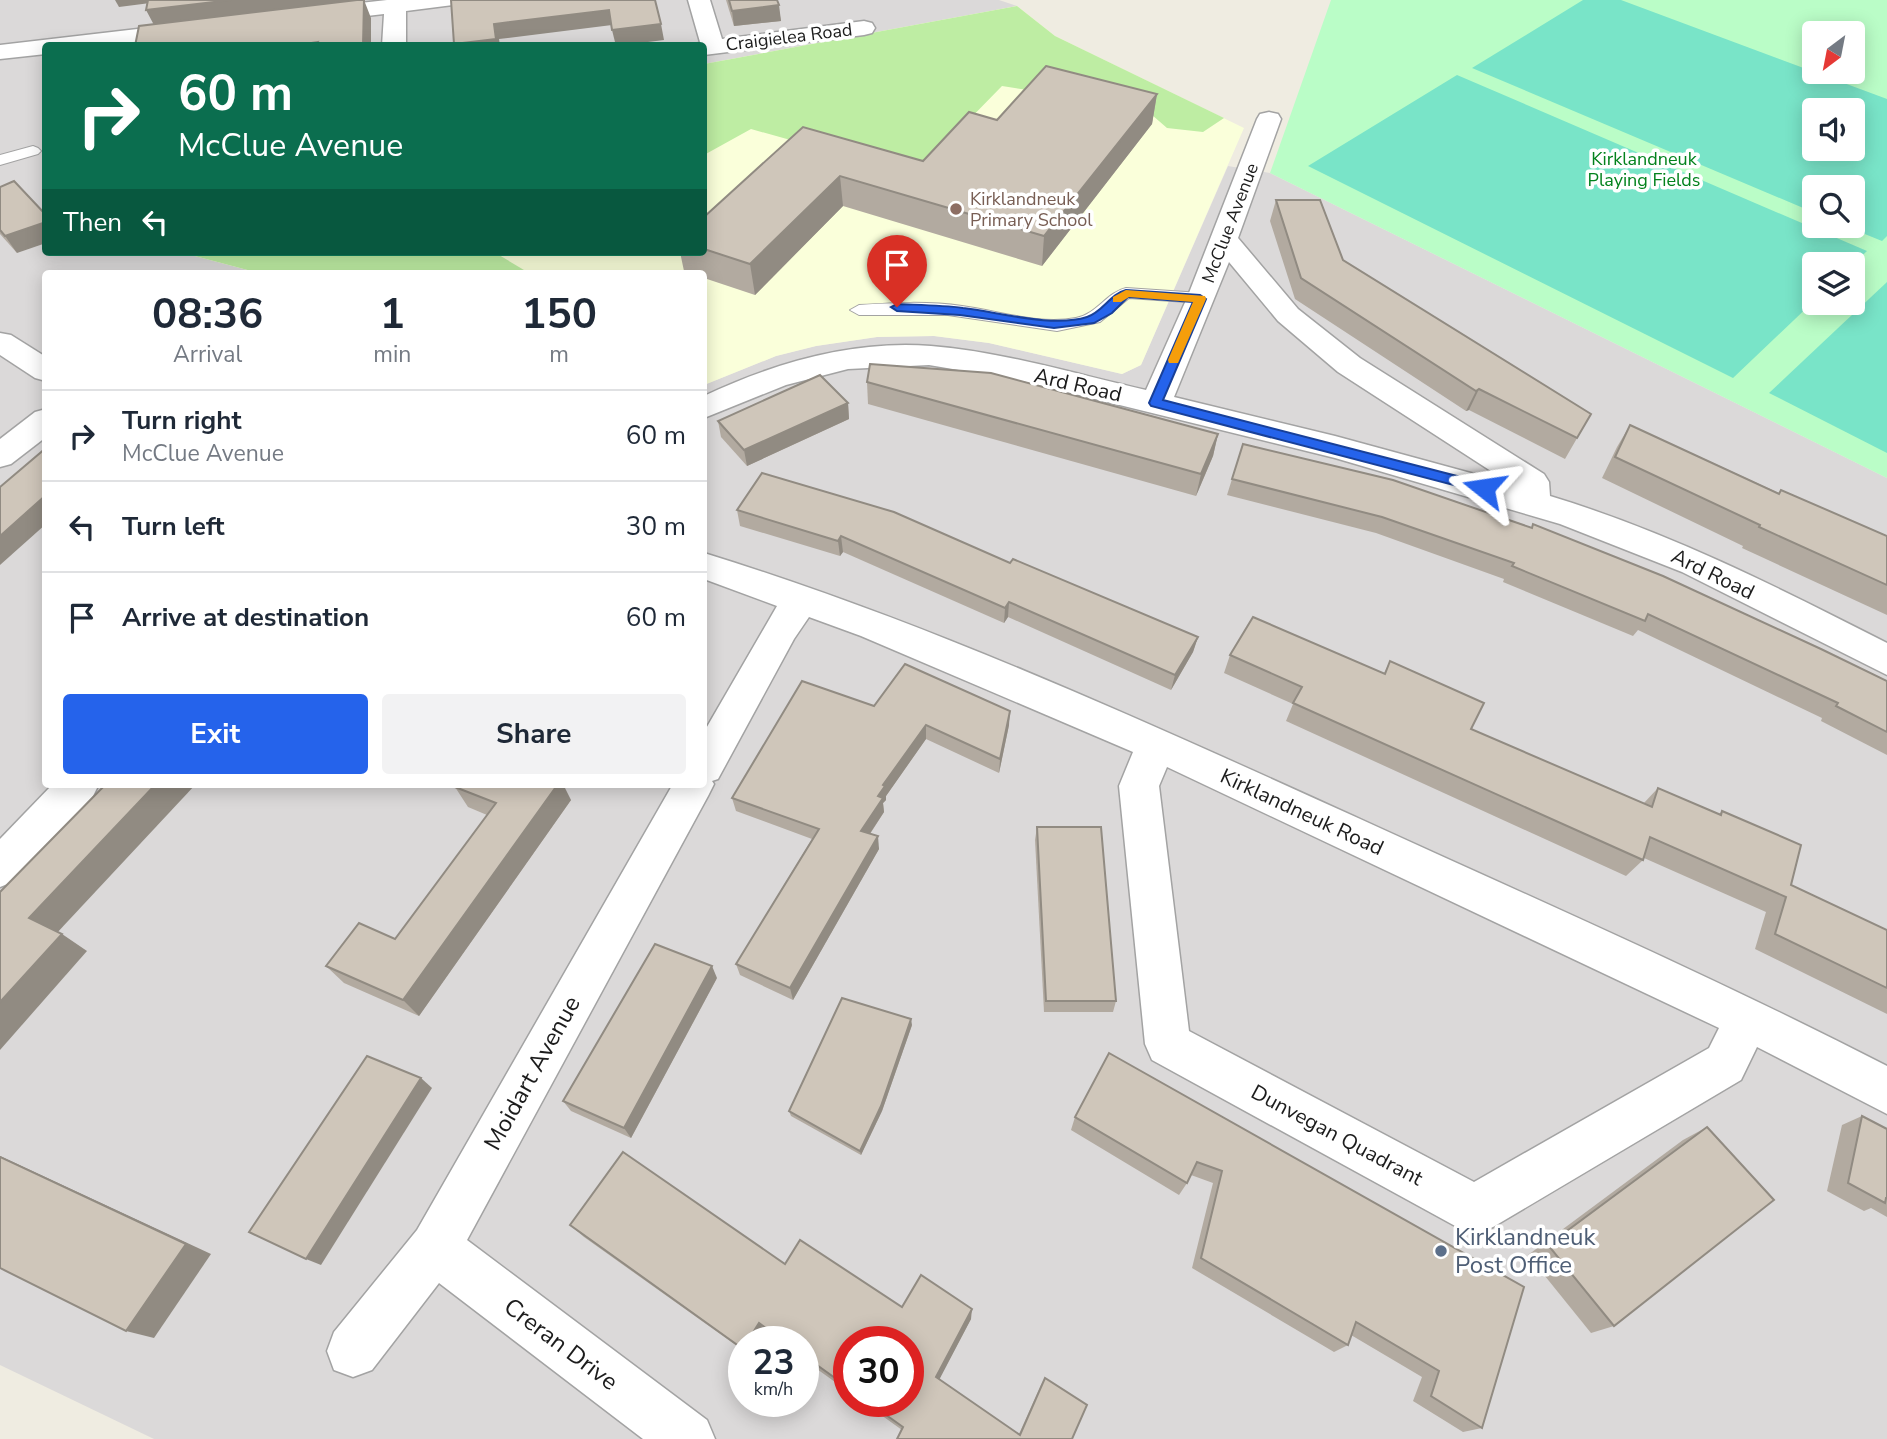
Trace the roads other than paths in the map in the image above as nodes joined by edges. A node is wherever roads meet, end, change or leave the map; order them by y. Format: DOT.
graph roads {
  1 [pos="445,0"];
  2 [pos="699,0"];
  3 [pos="395,6"];
  4 [pos="298,17"];
  5 [pos="216,27"];
  6 [pos="864,29"];
  7 [pos="91,42"];
  8 [pos="394,42"];
  9 [pos="42,47"];
  10 [pos="708,47"];
  11 [pos="0,52"];
  12 [pos="1269,119"];
  13 [pos="33,151"];
  14 [pos="0,160"];
  15 [pos="1223,238"];
  16 [pos="1200,299"];
  17 [pos="859,310"];
  18 [pos="0,342"];
  19 [pos="42,368"];
  20 [pos="1156,403"];
  21 [pos="707,407"];
  22 [pos="42,422"];
  23 [pos="0,456"];
  24 [pos="1534,501"];
  25 [pos="707,567"];
  26 [pos="802,599"];
  27 [pos="1887,660"];
  28 [pos="1156,744"];
  29 [pos="707,762"];
  30 [pos="75,788"];
  31 [pos="692,788"];
  32 [pos="0,868"];
  33 [pos="1747,1018"];
  34 [pos="1887,1091"];
  35 [pos="435,1248"];
  36 [pos="353,1351"];
  37 [pos="688,1439"];
  1 -- 3 [label="street"];
  2 -- 10 [label="street, Craigielea Road"];
  3 -- 4 [label="street"];
  3 -- 8 [label="street"];
  5 -- 7 [label="street"];
  6 -- 10 [label="street, Craigielea Road"];
  9 -- 11 [label="street"];
  12 -- 15 [label="street, McClue Avenue"];
  13 -- 14 [label="lane"];
  15 -- 16 [label="street, McClue Avenue"];
  15 -- 24 [label="street"];
  16 -- 17 [label="lane"];
  16 -- 20 [label="street, McClue Avenue"];
  18 -- 19 [label="street"];
  20 -- 21 [label="street, Ard Road"];
  20 -- 24 [label="street, Ard Road"];
  22 -- 23 [label="street"];
  24 -- 27 [label="street, Ard Road"];
  25 -- 26 [label="street, Kirklandneuk Road"];
  26 -- 28 [label="street, Kirklandneuk Road"];
  26 -- 29 [label="street"];
  28 -- 33 [label="street, Kirklandneuk Road"];
  28 -- 33 [label="street, Dunvegan Quadrant"];
  30 -- 32 [label="street"];
  31 -- 35 [label="street, Moidart Avenue"];
  33 -- 34 [label="street, Kirklandneuk Road"];
  35 -- 36 [label="street, Moidart Avenue"];
  35 -- 37 [label="street, Creran Drive"];
}
